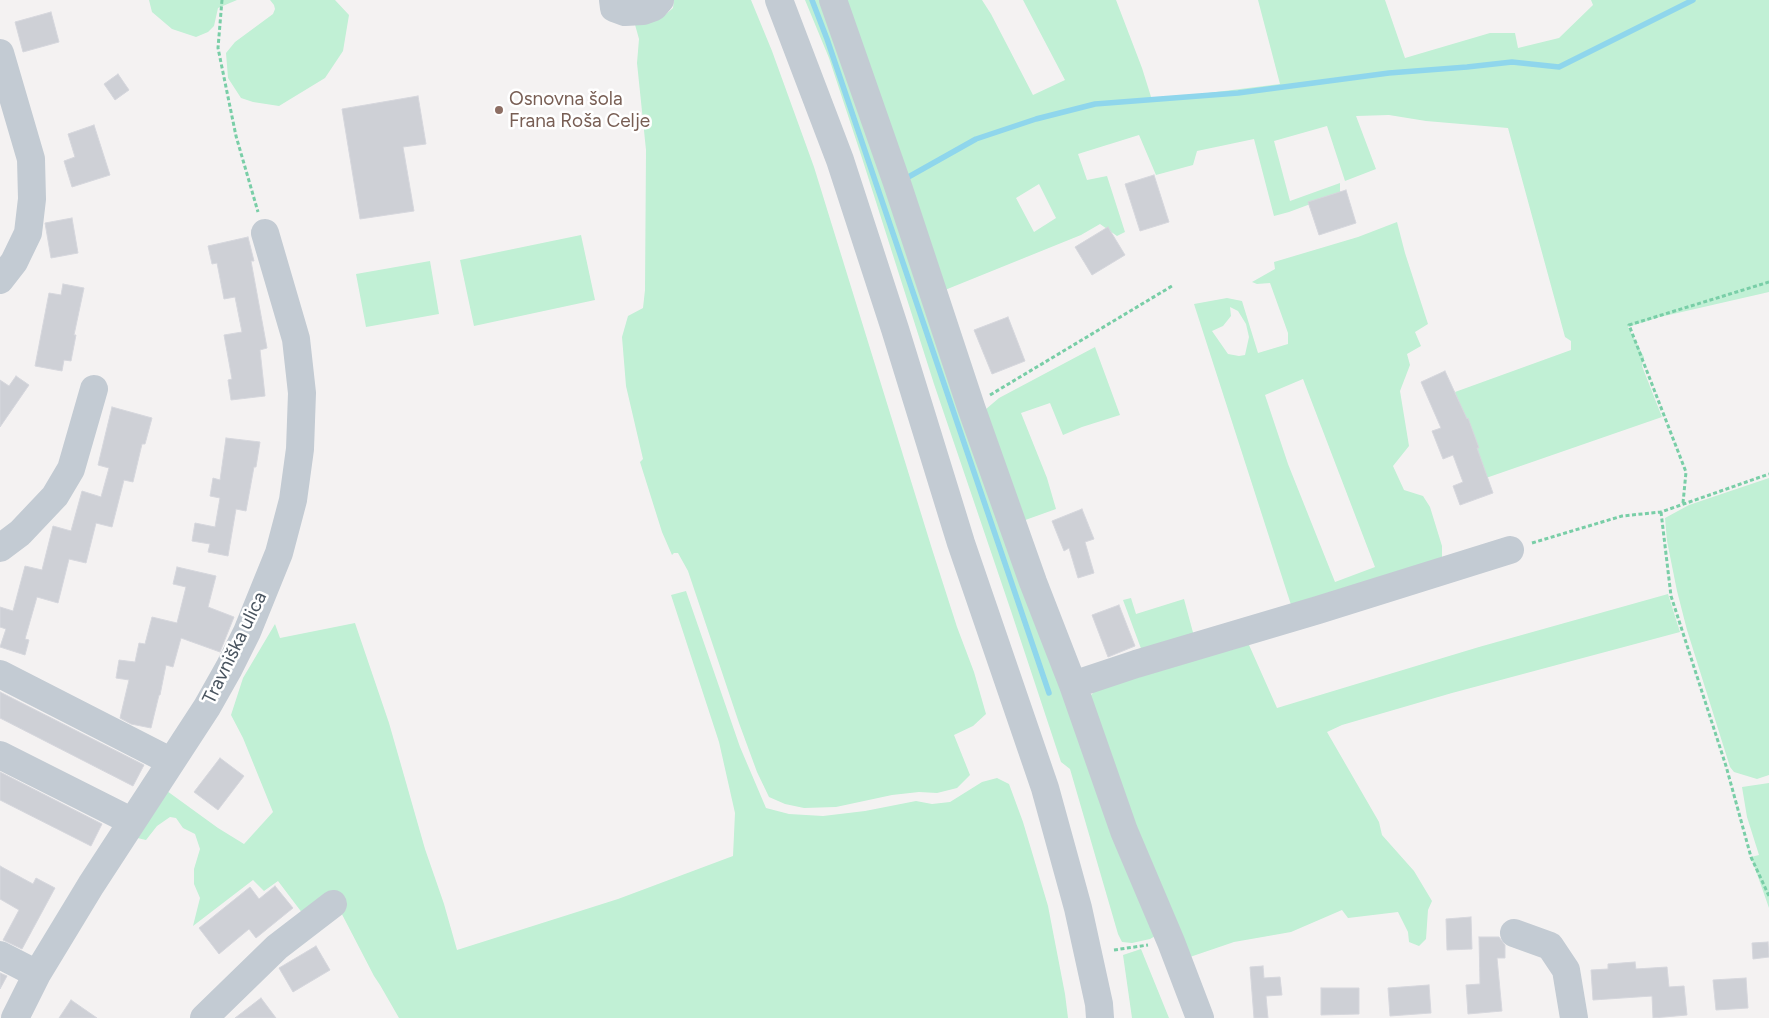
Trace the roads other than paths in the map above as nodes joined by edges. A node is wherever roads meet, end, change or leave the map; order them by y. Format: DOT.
graph roads {
  1 [pos="660,0"];
  2 [pos="779,0"];
  3 [pos="833,0"];
  4 [pos="614,4"];
  5 [pos="0,53"];
  6 [pos="265,233"];
  7 [pos="0,280"];
  8 [pos="94,388"];
  9 [pos="0,548"];
  10 [pos="1510,550"];
  11 [pos="0,674"];
  12 [pos="1073,685"];
  13 [pos="0,755"];
  14 [pos="170,761"];
  15 [pos="131,821"];
  16 [pos="334,904"];
  17 [pos="1514,933"];
  18 [pos="0,954"];
  19 [pos="37,974"];
  20 [pos="14,1018"];
  21 [pos="204,1018"];
  22 [pos="1100,1018"];
  23 [pos="1200,1018"];
  24 [pos="1574,1018"];
  1 -- 4 [label="street"];
  2 -- 22 [label="street"];
  3 -- 12 [label="street"];
  5 -- 7 [label="street"];
  6 -- 14 [label="street, Travniška ulica"];
  8 -- 9 [label="street"];
  10 -- 12 [label="street"];
  11 -- 14 [label="street"];
  12 -- 23 [label="street"];
  13 -- 15 [label="street"];
  14 -- 15 [label="street, Travniška ulica"];
  15 -- 19 [label="street, Travniška ulica"];
  16 -- 21 [label="street"];
  17 -- 24 [label="street"];
  18 -- 19 [label="street"];
  19 -- 20 [label="street, Travniška ulica"];
}
